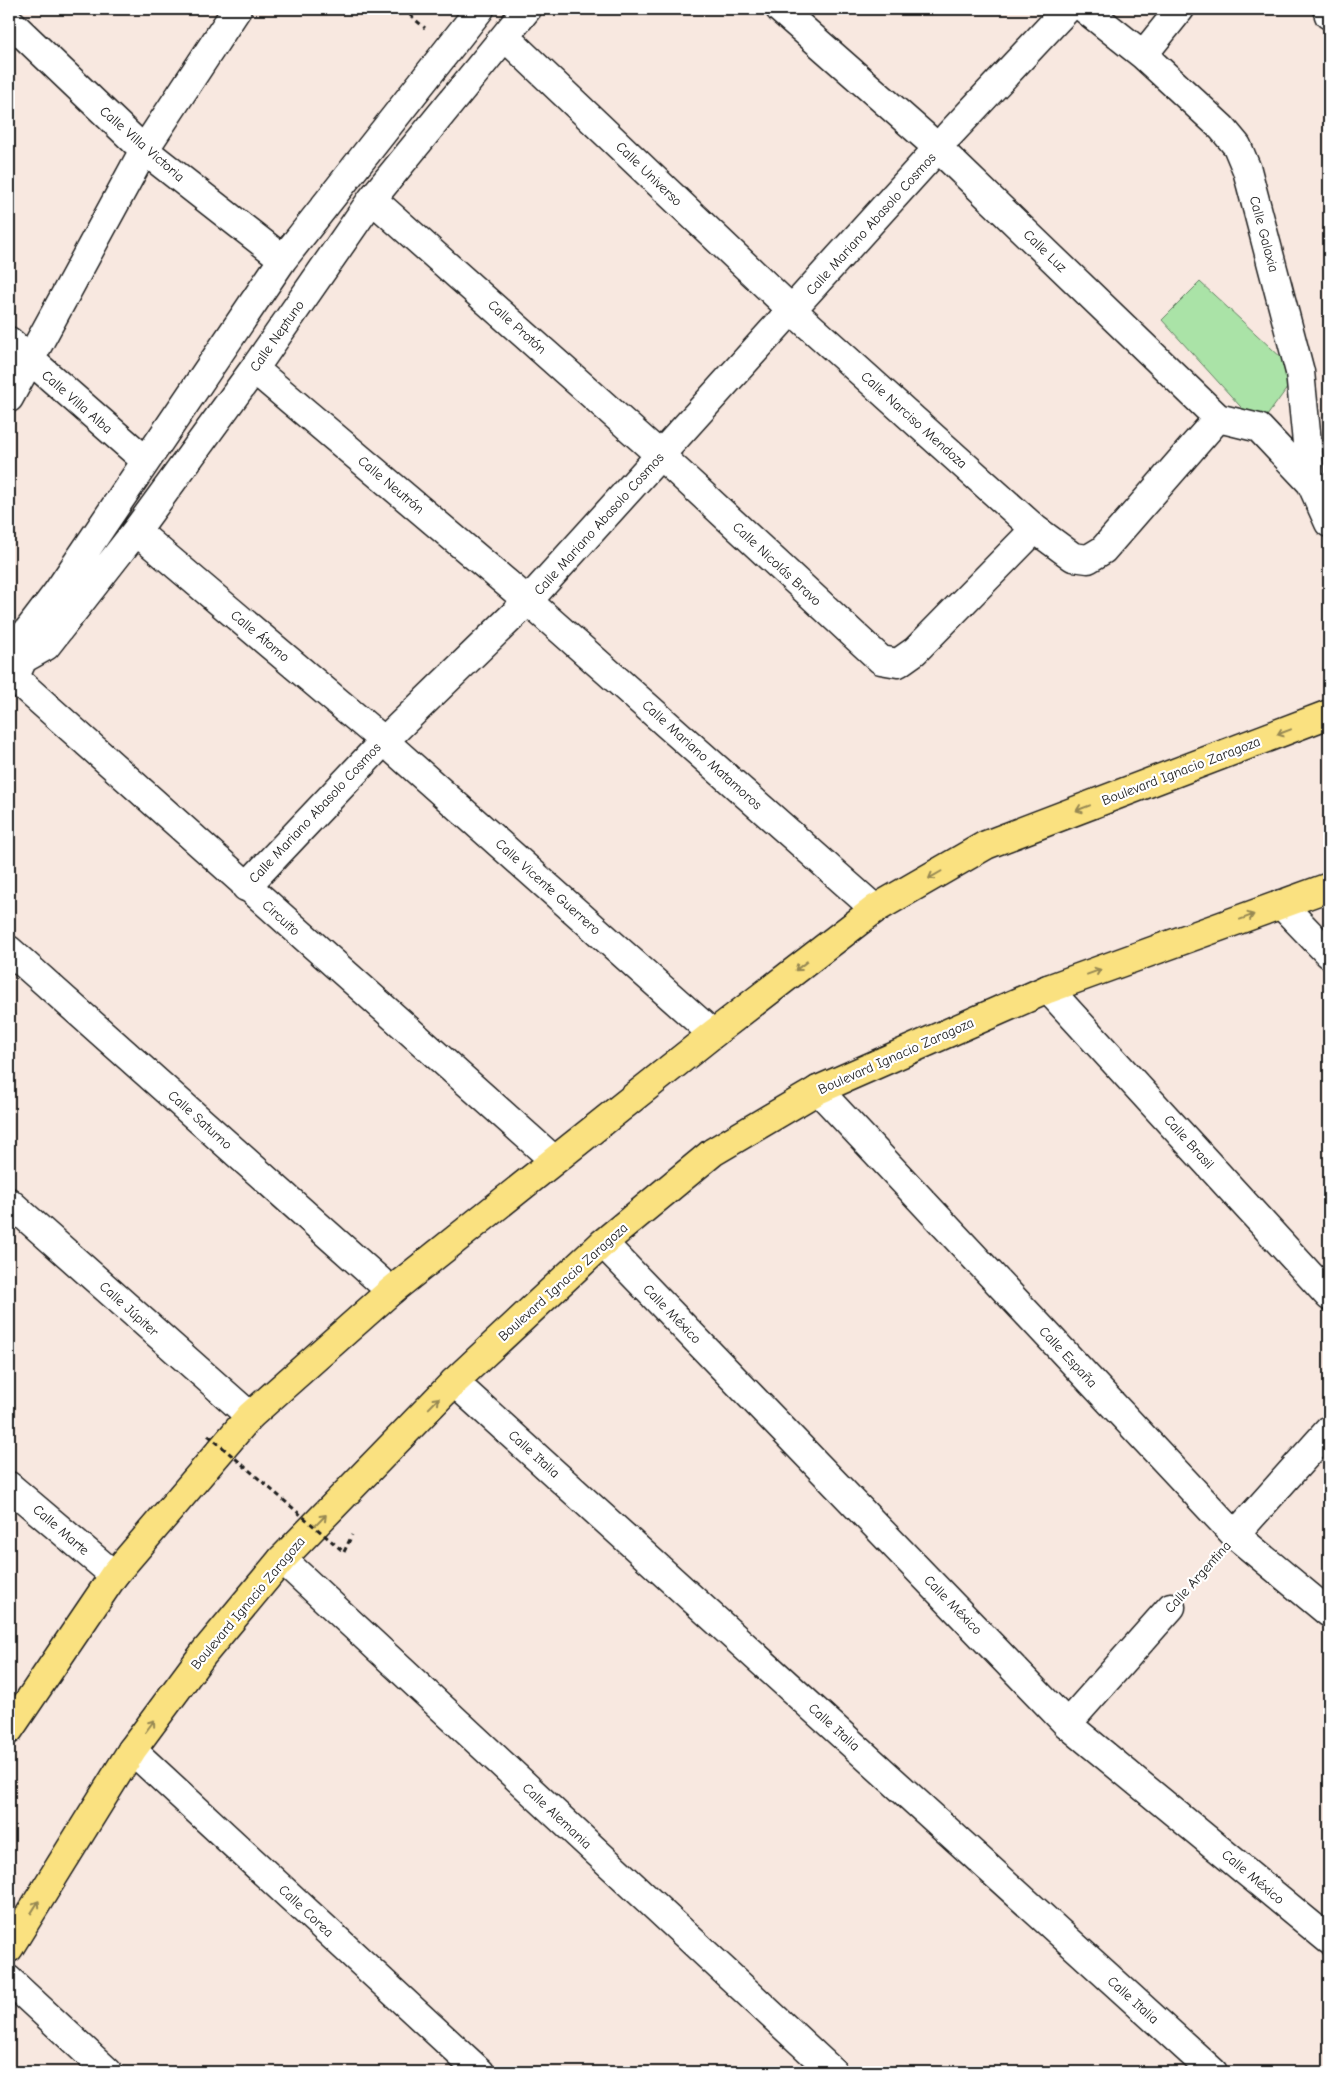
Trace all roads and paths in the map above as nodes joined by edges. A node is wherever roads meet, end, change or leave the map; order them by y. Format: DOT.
graph roads {
  1 [pos="237,9"];
  2 [pos="480,9"];
  3 [pos="527,9"];
  4 [pos="780,9"];
  5 [pos="1067,9"];
  6 [pos="1085,9"];
  7 [pos="1180,9"];
  8 [pos="1327,9"];
  9 [pos="1329,15"];
  10 [pos="9,21"];
  11 [pos="505,36"];
  12 [pos="1143,55"];
  13 [pos="944,142"];
  14 [pos="144,150"];
  15 [pos="372,199"];
  16 [pos="284,259"];
  17 [pos="793,311"];
  18 [pos="18,350"];
  19 [pos="254,369"];
  20 [pos="9,398"];
  21 [pos="1218,418"];
  22 [pos="661,456"];
  23 [pos="146,461"];
  24 [pos="1311,483"];
  25 [pos="1329,523"];
  26 [pos="1035,529"];
  27 [pos="136,531"];
  28 [pos="528,601"];
  29 [pos="15,670"];
  30 [pos="1329,714"];
  31 [pos="384,741"];
  32 [pos="246,887"];
  33 [pos="1329,887"];
  34 [pos="1281,904"];
  35 [pos="875,909"];
  36 [pos="9,950"];
  37 [pos="1329,954"];
  38 [pos="1048,989"];
  39 [pos="713,1034"];
  40 [pos="818,1090"];
  41 [pos="554,1160"];
  42 [pos="9,1202"];
  43 [pos="603,1243"];
  44 [pos="391,1290"];
  45 [pos="1329,1296"];
  46 [pos="454,1382"];
  47 [pos="250,1416"];
  48 [pos="1329,1430"];
  49 [pos="208,1435"];
  50 [pos="9,1486"];
  51 [pos="1235,1535"];
  52 [pos="344,1552"];
  53 [pos="282,1559"];
  54 [pos="114,1575"];
  55 [pos="1171,1607"];
  56 [pos="1329,1613"];
  57 [pos="1067,1724"];
  58 [pos="9,1730"];
  59 [pos="132,1750"];
  60 [pos="1329,1940"];
  61 [pos="9,1948"];
  62 [pos="9,1980"];
  63 [pos="108,2072"];
  64 [pos="480,2072"];
  65 [pos="833,2072"];
  66 [pos="1213,2072"];
  1 -- 14 [label="street"];
  2 -- 16 [label="street"];
  3 -- 11 [label="street, Calle Neptuno"];
  4 -- 13 [label="street, Calle Luz"];
  5 -- 13 [label="street, Calle Mariano Abasolo Cosmos"];
  6 -- 12 [label="street, Calle Galaxia"];
  7 -- 12 [label="street"];
  8 -- 9 [label="street"];
  10 -- 14 [label="street, Calle Villa Victoria"];
  11 -- 15 [label="street, Calle Neptuno"];
  11 -- 17 [label="street, Calle Universo"];
  12 -- 24 [label="street, Calle Galaxia"];
  13 -- 17 [label="street, Calle Mariano Abasolo Cosmos"];
  13 -- 21 [label="street, Calle Luz"];
  14 -- 16 [label="street, Calle Villa Victoria"];
  14 -- 18 [label="street"];
  15 -- 19 [label="street, Calle Neptuno"];
  15 -- 22 [label="street, Calle Protón"];
  16 -- 23 [label="street"];
  17 -- 22 [label="street, Calle Mariano Abasolo Cosmos"];
  17 -- 26 [label="street, Calle Narciso Mendoza"];
  18 -- 20 [label="street"];
  18 -- 23 [label="street, Calle Villa Alba"];
  19 -- 27 [label="street, Calle Neptuno"];
  19 -- 28 [label="street, Calle Neutrón"];
  21 -- 24 [label="street"];
  21 -- 26 [label="street, Calle Narciso Mendoza"];
  22 -- 26 [label="street, Calle Nicolás Bravo"];
  22 -- 28 [label="street, Calle Mariano Abasolo Cosmos"];
  23 -- 29 [label="street"];
  24 -- 25 [label="street, Calle Galaxia"];
  27 -- 29 [label="street, Calle Neptuno"];
  27 -- 31 [label="street, Calle Átomo"];
  28 -- 31 [label="street, Calle Mariano Abasolo Cosmos"];
  28 -- 35 [label="street, Calle Mariano Matamoros"];
  29 -- 32 [label="street, Circuito"];
  30 -- 35 [label="main road, Boulevard Ignacio Zaragoza, one-way"];
  31 -- 32 [label="street, Calle Mariano Abasolo Cosmos"];
  31 -- 39 [label="street, Calle Vicente Guerrero"];
  32 -- 41 [label="street, Circuito"];
  33 -- 34 [label="main road, Boulevard Ignacio Zaragoza"];
  34 -- 37 [label="street"];
  38 -- 34 [label="main road, Boulevard Ignacio Zaragoza, one-way"];
  35 -- 39 [label="main road, Boulevard Ignacio Zaragoza, one-way"];
  36 -- 44 [label="street, Calle Saturno"];
  38 -- 40 [label="main road, Boulevard Ignacio Zaragoza"];
  38 -- 45 [label="street, Calle Brasil"];
  39 -- 41 [label="main road, Boulevard Ignacio Zaragoza"];
  40 -- 43 [label="main road, Boulevard Ignacio Zaragoza"];
  40 -- 51 [label="street, Calle España"];
  41 -- 44 [label="main road, Boulevard Ignacio Zaragoza"];
  42 -- 47 [label="street, Calle Júpiter"];
  43 -- 46 [label="main road, Boulevard Ignacio Zaragoza"];
  43 -- 57 [label="street, Calle México"];
  44 -- 47 [label="main road, Boulevard Ignacio Zaragoza"];
  53 -- 46 [label="main road, Boulevard Ignacio Zaragoza, one-way"];
  46 -- 66 [label="street, Calle Italia"];
  47 -- 54 [label="main road, Boulevard Ignacio Zaragoza"];
  48 -- 51 [label="street, Calle Argentina"];
  49 -- 52 [label="path, bridge"];
  50 -- 54 [label="street, Calle Marte"];
  51 -- 55 [label="path, Calle Argentina"];
  51 -- 56 [label="street, Calle España"];
  59 -- 53 [label="main road, Boulevard Ignacio Zaragoza, one-way"];
  53 -- 65 [label="street, Calle Alemania"];
  54 -- 58 [label="main road, Boulevard Ignacio Zaragoza"];
  55 -- 57 [label="street, Calle Argentina"];
  57 -- 60 [label="street, Calle México"];
  61 -- 59 [label="main road, Boulevard Ignacio Zaragoza, one-way"];
  59 -- 64 [label="street, Calle Corea"];
  62 -- 63 [label="street"];
}
